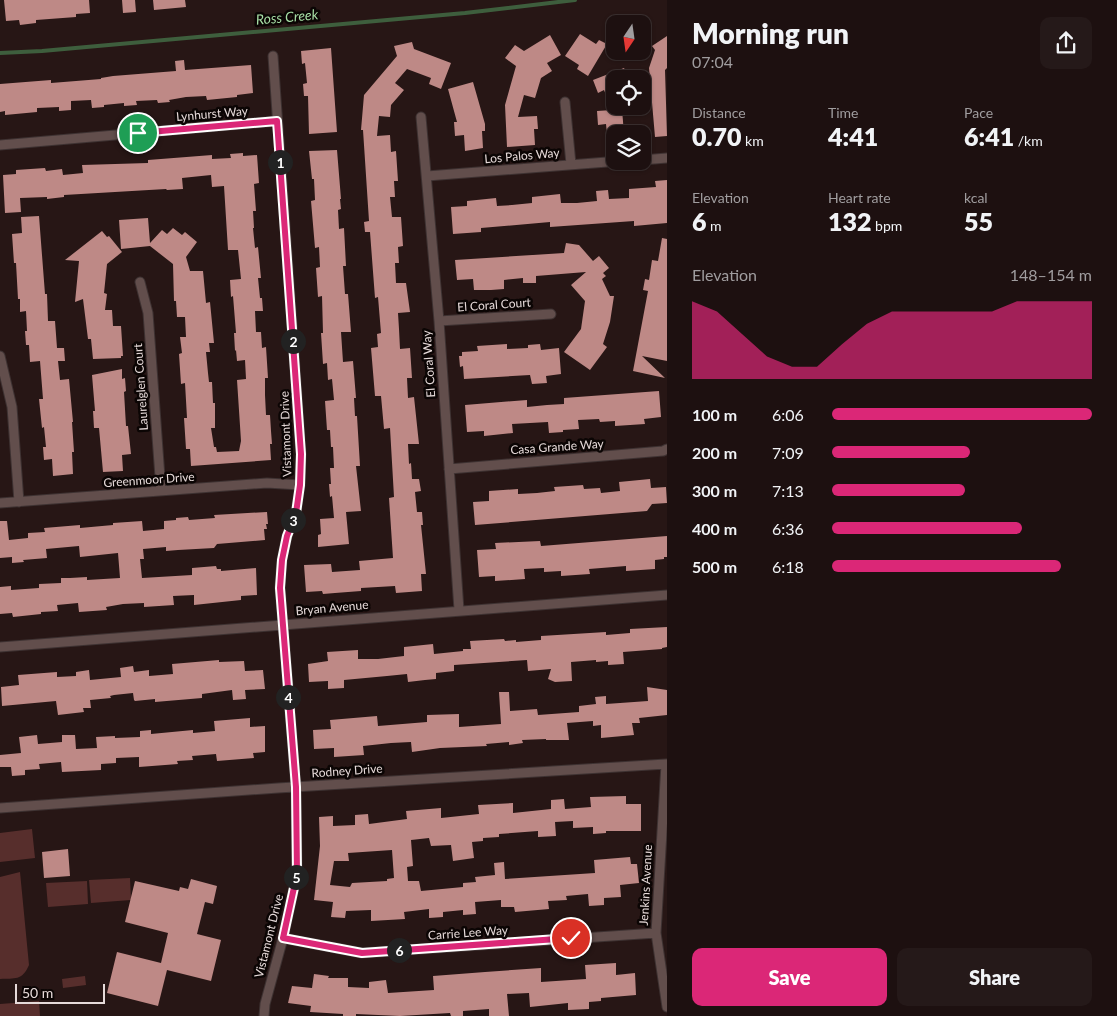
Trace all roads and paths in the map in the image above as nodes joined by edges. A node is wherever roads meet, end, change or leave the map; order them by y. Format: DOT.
graph roads {
  1 [pos="273,56"];
  2 [pos="565,102"];
  3 [pos="421,117"];
  4 [pos="277,121"];
  5 [pos="0,145"];
  6 [pos="667,158"];
  7 [pos="651,159"];
  8 [pos="606,162"];
  9 [pos="571,164"];
  10 [pos="427,176"];
  11 [pos="140,282"];
  12 [pos="551,314"];
  13 [pos="439,321"];
  14 [pos="0,356"];
  15 [pos="667,449"];
  16 [pos="449,469"];
  17 [pos="300,485"];
  18 [pos="161,491"];
  19 [pos="19,502"];
  20 [pos="0,503"];
  21 [pos="667,596"];
  22 [pos="459,610"];
  23 [pos="282,625"];
  24 [pos="0,647"];
  25 [pos="666,764"];
  26 [pos="296,787"];
  27 [pos="0,808"];
  28 [pos="656,933"];
  29 [pos="283,938"];
  30 [pos="667,1007"];
  31 [pos="264,1016"];
  1 -- 4 [label="street, Vistamont Drive"];
  2 -- 9 [label="street"];
  3 -- 10 [label="street, El Coral Way"];
  4 -- 5 [label="street, Lynhurst Way"];
  4 -- 17 [label="street, Vistamont Drive"];
  6 -- 7 [label="street"];
  8 -- 9 [label="street, Los Palos Way"];
  9 -- 10 [label="street, Los Palos Way"];
  10 -- 13 [label="street, El Coral Way"];
  11 -- 18 [label="street, Laurelglen Court"];
  12 -- 13 [label="street, El Coral Court"];
  13 -- 16 [label="street, El Coral Way"];
  14 -- 19 [label="street"];
  15 -- 16 [label="street, Casa Grande Way"];
  16 -- 22 [label="street, El Coral Way"];
  17 -- 18 [label="street, Greenmoor Drive"];
  17 -- 23 [label="street, Vistamont Drive"];
  18 -- 19 [label="street, Greenmoor Drive"];
  19 -- 20 [label="street, Greenmoor Drive"];
  21 -- 22 [label="street, Bryan Avenue"];
  22 -- 23 [label="street, Bryan Avenue"];
  23 -- 24 [label="street, Bryan Avenue"];
  23 -- 26 [label="street, Vistamont Drive"];
  25 -- 26 [label="street, Rodney Drive"];
  25 -- 28 [label="street, Jenkins Avenue"];
  26 -- 27 [label="street, Rodney Drive"];
  26 -- 29 [label="street, Vistamont Drive"];
  28 -- 29 [label="street, Carrie Lee Way"];
  28 -- 30 [label="street, Jenkins Avenue"];
  29 -- 31 [label="street, Vistamont Drive"];
}
